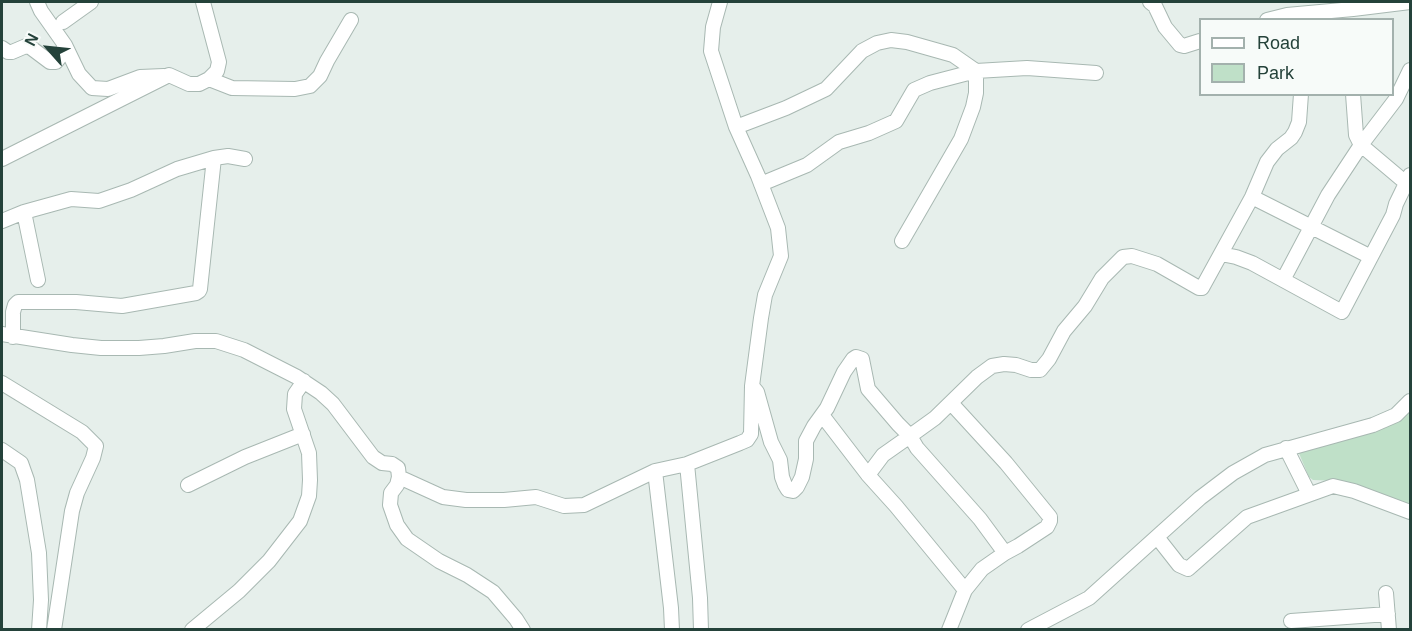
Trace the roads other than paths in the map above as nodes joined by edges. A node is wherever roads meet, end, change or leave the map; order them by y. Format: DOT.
graph roads {
  1 [pos="37,2"];
  2 [pos="91,2"];
  3 [pos="203,2"];
  4 [pos="720,2"];
  5 [pos="1150,2"];
  6 [pos="1410,2"];
  7 [pos="1353,14"];
  8 [pos="1275,18"];
  9 [pos="351,20"];
  10 [pos="63,22"];
  11 [pos="1199,41"];
  12 [pos="64,45"];
  13 [pos="2,48"];
  14 [pos="1410,70"];
  15 [pos="976,71"];
  16 [pos="1096,73"];
  17 [pos="169,75"];
  18 [pos="209,79"];
  19 [pos="1300,96"];
  20 [pos="1353,96"];
  21 [pos="736,127"];
  22 [pos="1361,145"];
  23 [pos="214,158"];
  24 [pos="2,159"];
  25 [pos="245,159"];
  26 [pos="1408,179"];
  27 [pos="761,184"];
  28 [pos="1252,197"];
  29 [pos="24,212"];
  30 [pos="2,221"];
  31 [pos="1311,228"];
  32 [pos="902,241"];
  33 [pos="1221,254"];
  34 [pos="1371,257"];
  35 [pos="38,280"];
  36 [pos="1283,280"];
  37 [pos="7,335"];
  38 [pos="304,381"];
  39 [pos="2,383"];
  40 [pos="752,386"];
  41 [pos="1410,401"];
  42 [pos="951,403"];
  43 [pos="822,415"];
  44 [pos="303,434"];
  45 [pos="910,436"];
  46 [pos="1286,448"];
  47 [pos="2,450"];
  48 [pos="687,464"];
  49 [pos="655,471"];
  50 [pos="868,475"];
  51 [pos="399,477"];
  52 [pos="188,485"];
  53 [pos="1309,494"];
  54 [pos="1410,512"];
  55 [pos="1157,537"];
  56 [pos="1005,553"];
  57 [pos="965,590"];
  58 [pos="1386,593"];
  59 [pos="1388,614"];
  60 [pos="1291,621"];
  61 [pos="39,630"];
  62 [pos="54,630"];
  63 [pos="192,630"];
  64 [pos="523,630"];
  65 [pos="672,630"];
  66 [pos="701,630"];
  67 [pos="949,630"];
  68 [pos="1029,630"];
  69 [pos="1389,630"];
  1 -- 12 [label="street"];
  2 -- 10 [label="street"];
  3 -- 18 [label="street"];
  4 -- 21 [label="street"];
  5 -- 11 [label="street"];
  6 -- 7 [label="street"];
  7 -- 8 [label="street"];
  9 -- 18 [label="street"];
  12 -- 13 [label="street"];
  12 -- 17 [label="street"];
  14 -- 22 [label="street"];
  15 -- 16 [label="street"];
  15 -- 21 [label="street"];
  15 -- 27 [label="street"];
  15 -- 32 [label="street"];
  17 -- 18 [label="street"];
  17 -- 24 [label="street"];
  19 -- 28 [label="street"];
  20 -- 22 [label="street"];
  21 -- 27 [label="street"];
  22 -- 26 [label="street"];
  22 -- 31 [label="street"];
  23 -- 25 [label="street"];
  23 -- 29 [label="street"];
  23 -- 37 [label="street"];
  26 -- 34 [label="street"];
  27 -- 40 [label="street"];
  28 -- 31 [label="street"];
  28 -- 33 [label="street"];
  29 -- 30 [label="street"];
  29 -- 35 [label="street"];
  31 -- 34 [label="street"];
  31 -- 36 [label="street"];
  33 -- 36 [label="street"];
  33 -- 42 [label="street"];
  34 -- 36 [label="street"];
  37 -- 38 [label="street"];
  38 -- 44 [label="street"];
  38 -- 51 [label="street"];
  39 -- 62 [label="street"];
  40 -- 43 [label="street"];
  40 -- 48 [label="street"];
  41 -- 46 [label="street"];
  42 -- 45 [label="street"];
  42 -- 56 [label="street"];
  43 -- 45 [label="street"];
  43 -- 50 [label="street"];
  44 -- 52 [label="street"];
  44 -- 63 [label="street"];
  45 -- 50 [label="street"];
  45 -- 56 [label="street"];
  46 -- 53 [label="street"];
  46 -- 55 [label="street"];
  47 -- 61 [label="street"];
  48 -- 49 [label="street"];
  48 -- 66 [label="street"];
  49 -- 51 [label="street"];
  49 -- 65 [label="street"];
  50 -- 57 [label="street"];
  51 -- 64 [label="street"];
  53 -- 54 [label="street"];
  53 -- 55 [label="street"];
  55 -- 68 [label="street"];
  56 -- 57 [label="street"];
  57 -- 67 [label="street"];
  58 -- 59 [label="street"];
  59 -- 60 [label="street"];
  59 -- 69 [label="street"];
}
